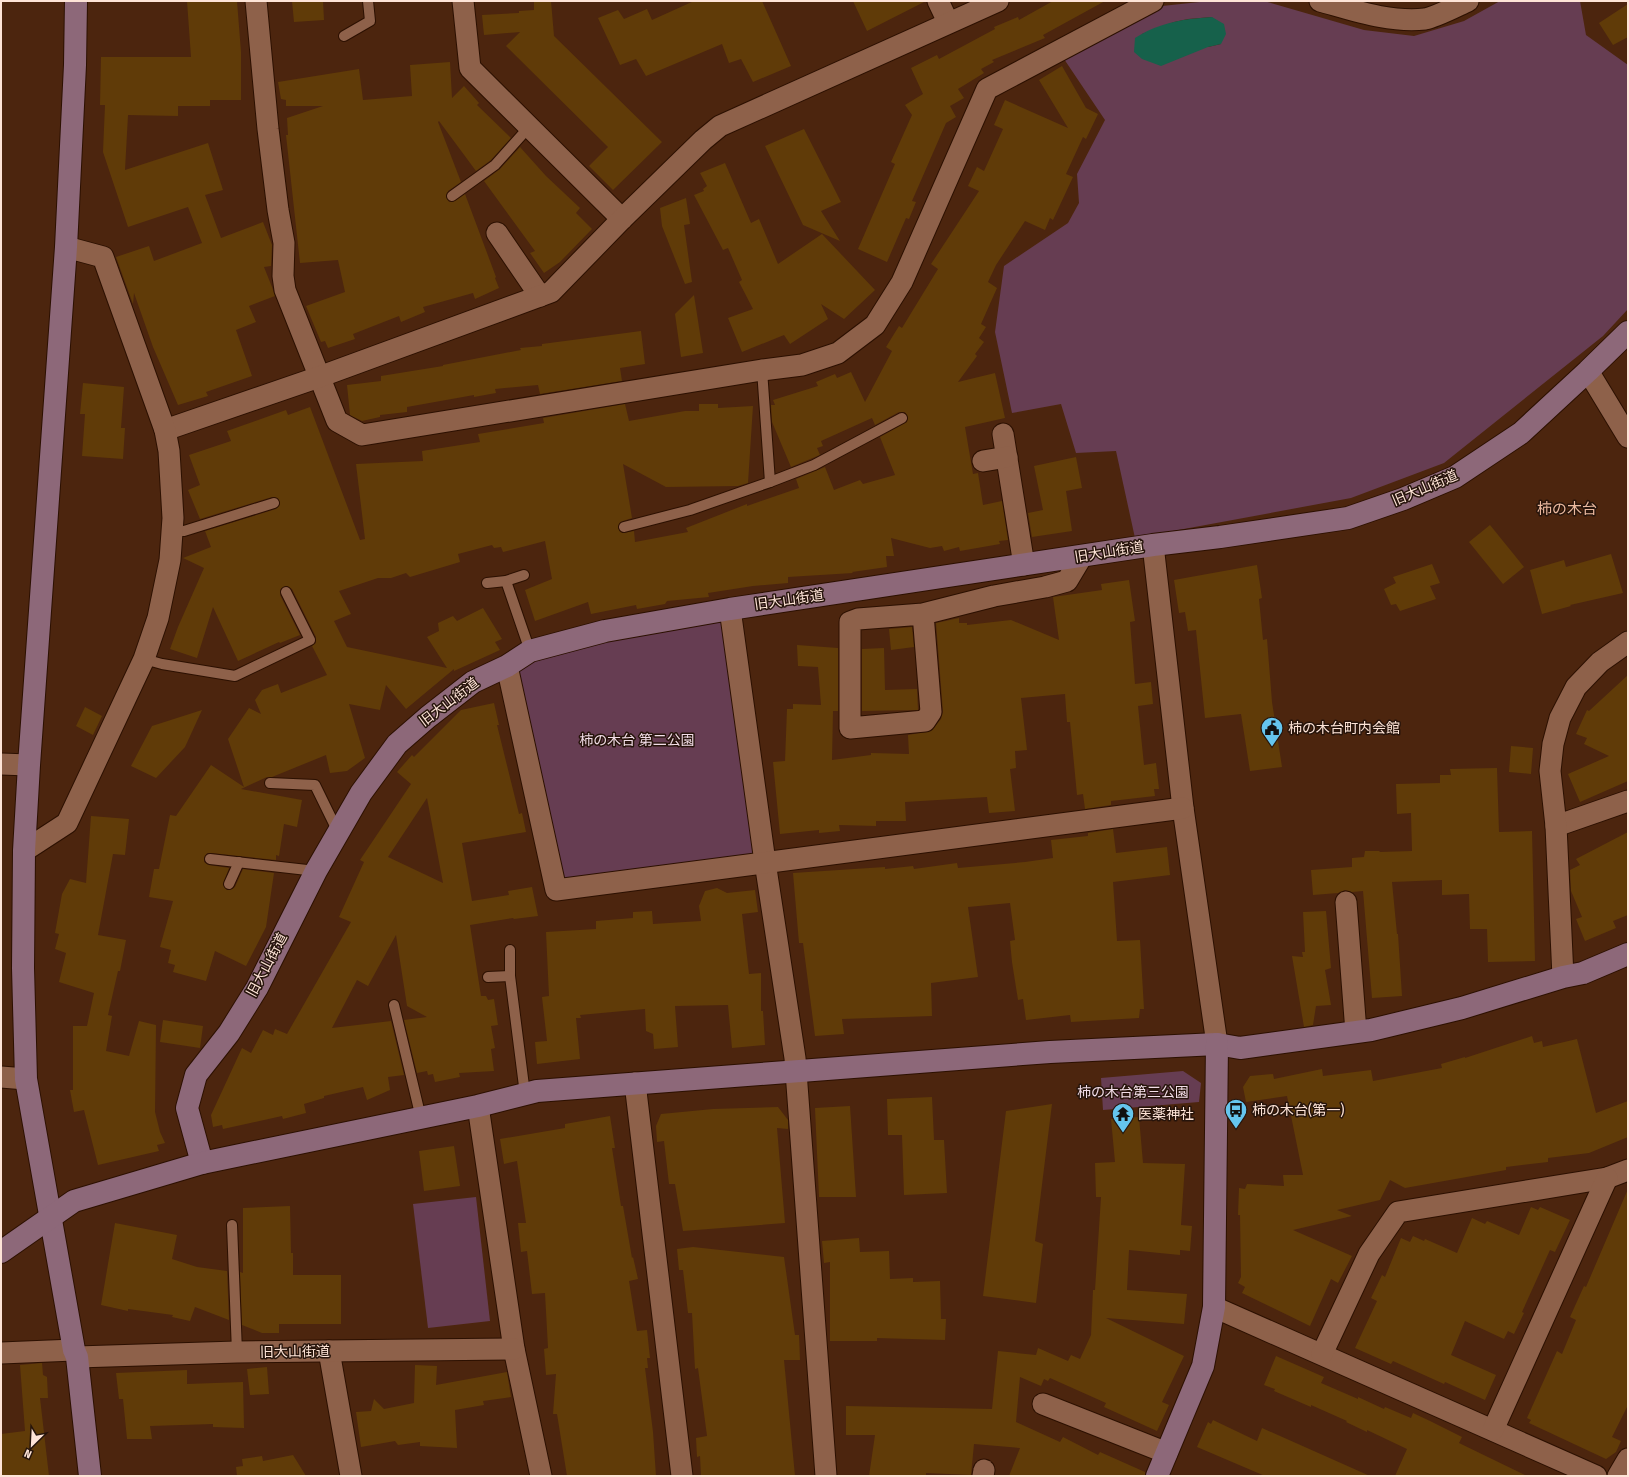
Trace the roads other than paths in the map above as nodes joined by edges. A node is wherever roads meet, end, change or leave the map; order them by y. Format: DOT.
graph roads {
  1 [pos="76,1"];
  2 [pos="256,1"];
  3 [pos="368,1"];
  4 [pos="463,1"];
  5 [pos="938,1"];
  6 [pos="998,1"];
  7 [pos="1153,1"];
  8 [pos="1320,1"];
  9 [pos="1468,1"];
  10 [pos="948,22"];
  11 [pos="344,36"];
  12 [pos="529,126"];
  13 [pos="452,196"];
  14 [pos="622,219"];
  15 [pos="497,233"];
  16 [pos="66,247"];
  17 [pos="540,296"];
  18 [pos="1628,332"];
  19 [pos="762,370"];
  20 [pos="1588,371"];
  21 [pos="319,377"];
  22 [pos="902,418"];
  23 [pos="165,430"];
  24 [pos="1003,434"];
  25 [pos="1628,437"];
  26 [pos="1007,457"];
  27 [pos="984,461"];
  28 [pos="770,482"];
  29 [pos="274,503"];
  30 [pos="624,527"];
  31 [pos="172,531"];
  32 [pos="1153,545"];
  33 [pos="1082,556"];
  34 [pos="1024,565"];
  35 [pos="524,575"];
  36 [pos="506,581"];
  37 [pos="487,583"];
  38 [pos="286,592"];
  39 [pos="730,609"];
  40 [pos="923,614"];
  41 [pos="1628,642"];
  42 [pos="530,651"];
  43 [pos="144,659"];
  44 [pos="507,666"];
  45 [pos="1,764"];
  46 [pos="29,765"];
  47 [pos="270,783"];
  48 [pos="1628,801"];
  49 [pos="1183,808"];
  50 [pos="1556,826"];
  51 [pos="338,832"];
  52 [pos="24,851"];
  53 [pos="210,859"];
  54 [pos="239,862"];
  55 [pos="765,862"];
  56 [pos="316,871"];
  57 [pos="229,884"];
  58 [pos="1346,902"];
  59 [pos="510,950"];
  60 [pos="1628,954"];
  61 [pos="488,976"];
  62 [pos="510,976"];
  63 [pos="1563,977"];
  64 [pos="394,1005"];
  65 [pos="1356,1032"];
  66 [pos="1217,1044"];
  67 [pos="796,1071"];
  68 [pos="1,1077"];
  69 [pos="26,1079"];
  70 [pos="635,1083"];
  71 [pos="525,1094"];
  72 [pos="478,1106"];
  73 [pos="421,1118"];
  74 [pos="202,1163"];
  75 [pos="1628,1170"];
  76 [pos="1607,1178"];
  77 [pos="50,1217"];
  78 [pos="232,1225"];
  79 [pos="1,1252"];
  80 [pos="1214,1307"];
  81 [pos="514,1349"];
  82 [pos="329,1351"];
  83 [pos="237,1352"];
  84 [pos="1,1353"];
  85 [pos="75,1354"];
  86 [pos="1322,1354"];
  87 [pos="1043,1404"];
  88 [pos="1493,1430"];
  89 [pos="1167,1452"];
  90 [pos="1628,1459"];
  91 [pos="90,1476"];
  92 [pos="351,1476"];
  93 [pos="541,1476"];
  94 [pos="682,1476"];
  95 [pos="826,1476"];
  96 [pos="1158,1476"];
  97 [pos="1596,1476"];
  98 [pos="1618,1476"];
  1 -- 16 [label="street"];
  2 -- 21 [label="street"];
  3 -- 11 [label="lane"];
  4 -- 12 [label="street"];
  5 -- 10 [label="street"];
  6 -- 10 [label="street"];
  7 -- 19 [label="street"];
  8 -- 9 [label="street"];
  10 -- 14 [label="street"];
  12 -- 13 [label="lane"];
  12 -- 14 [label="street"];
  14 -- 17 [label="street"];
  15 -- 17 [label="street"];
  16 -- 23 [label="street"];
  16 -- 46 [label="street"];
  17 -- 21 [label="street"];
  18 -- 20 [label="street, 旧大山街道"];
  19 -- 21 [label="street"];
  19 -- 28 [label="lane"];
  20 -- 25 [label="street"];
  20 -- 32 [label="street, 旧大山街道"];
  21 -- 23 [label="street"];
  22 -- 28 [label="lane"];
  23 -- 31 [label="street"];
  24 -- 26 [label="street"];
  26 -- 27 [label="street"];
  26 -- 34 [label="street"];
  28 -- 30 [label="lane"];
  29 -- 31 [label="lane"];
  31 -- 43 [label="street"];
  32 -- 33 [label="street, 旧大山街道"];
  32 -- 49 [label="street"];
  33 -- 34 [label="street, 旧大山街道"];
  33 -- 40 [label="street"];
  34 -- 39 [label="street, 旧大山街道"];
  35 -- 36 [label="lane"];
  36 -- 37 [label="lane"];
  36 -- 42 [label="lane"];
  38 -- 43 [label="lane"];
  39 -- 42 [label="street, 旧大山街道"];
  39 -- 55 [label="street"];
  40 -- 40 [label="street"];
  41 -- 50 [label="street"];
  42 -- 44 [label="street, 旧大山街道"];
  43 -- 52 [label="street"];
  44 -- 51 [label="street, 旧大山街道"];
  44 -- 55 [label="street"];
  45 -- 46 [label="street"];
  46 -- 52 [label="street"];
  47 -- 51 [label="lane"];
  48 -- 50 [label="street"];
  49 -- 55 [label="street"];
  49 -- 66 [label="street"];
  50 -- 63 [label="street"];
  51 -- 56 [label="street, 旧大山街道"];
  52 -- 69 [label="street"];
  53 -- 54 [label="lane"];
  54 -- 56 [label="lane"];
  54 -- 57 [label="lane"];
  55 -- 67 [label="street"];
  56 -- 74 [label="street, 旧大山街道"];
  58 -- 65 [label="street"];
  59 -- 62 [label="lane"];
  60 -- 63 [label="street"];
  61 -- 62 [label="lane"];
  62 -- 71 [label="lane"];
  63 -- 65 [label="street"];
  64 -- 73 [label="lane"];
  65 -- 66 [label="street"];
  66 -- 67 [label="street"];
  66 -- 80 [label="street"];
  67 -- 70 [label="street"];
  67 -- 95 [label="street"];
  68 -- 69 [label="street"];
  69 -- 77 [label="street"];
  70 -- 71 [label="street"];
  70 -- 94 [label="street"];
  71 -- 72 [label="street"];
  72 -- 73 [label="street"];
  72 -- 81 [label="street"];
  73 -- 74 [label="street"];
  74 -- 77 [label="street"];
  75 -- 76 [label="street"];
  76 -- 86 [label="street"];
  76 -- 88 [label="street"];
  77 -- 79 [label="street"];
  77 -- 85 [label="street"];
  78 -- 83 [label="lane"];
  80 -- 86 [label="street"];
  80 -- 89 [label="street"];
  81 -- 82 [label="street, 旧大山街道"];
  81 -- 93 [label="street"];
  82 -- 83 [label="street, 旧大山街道"];
  82 -- 92 [label="street"];
  83 -- 85 [label="street, 旧大山街道"];
  84 -- 85 [label="street, 旧大山街道"];
  85 -- 91 [label="street"];
  86 -- 88 [label="street"];
  87 -- 89 [label="street"];
  88 -- 97 [label="street"];
  89 -- 96 [label="street"];
  90 -- 98 [label="street"];
}
